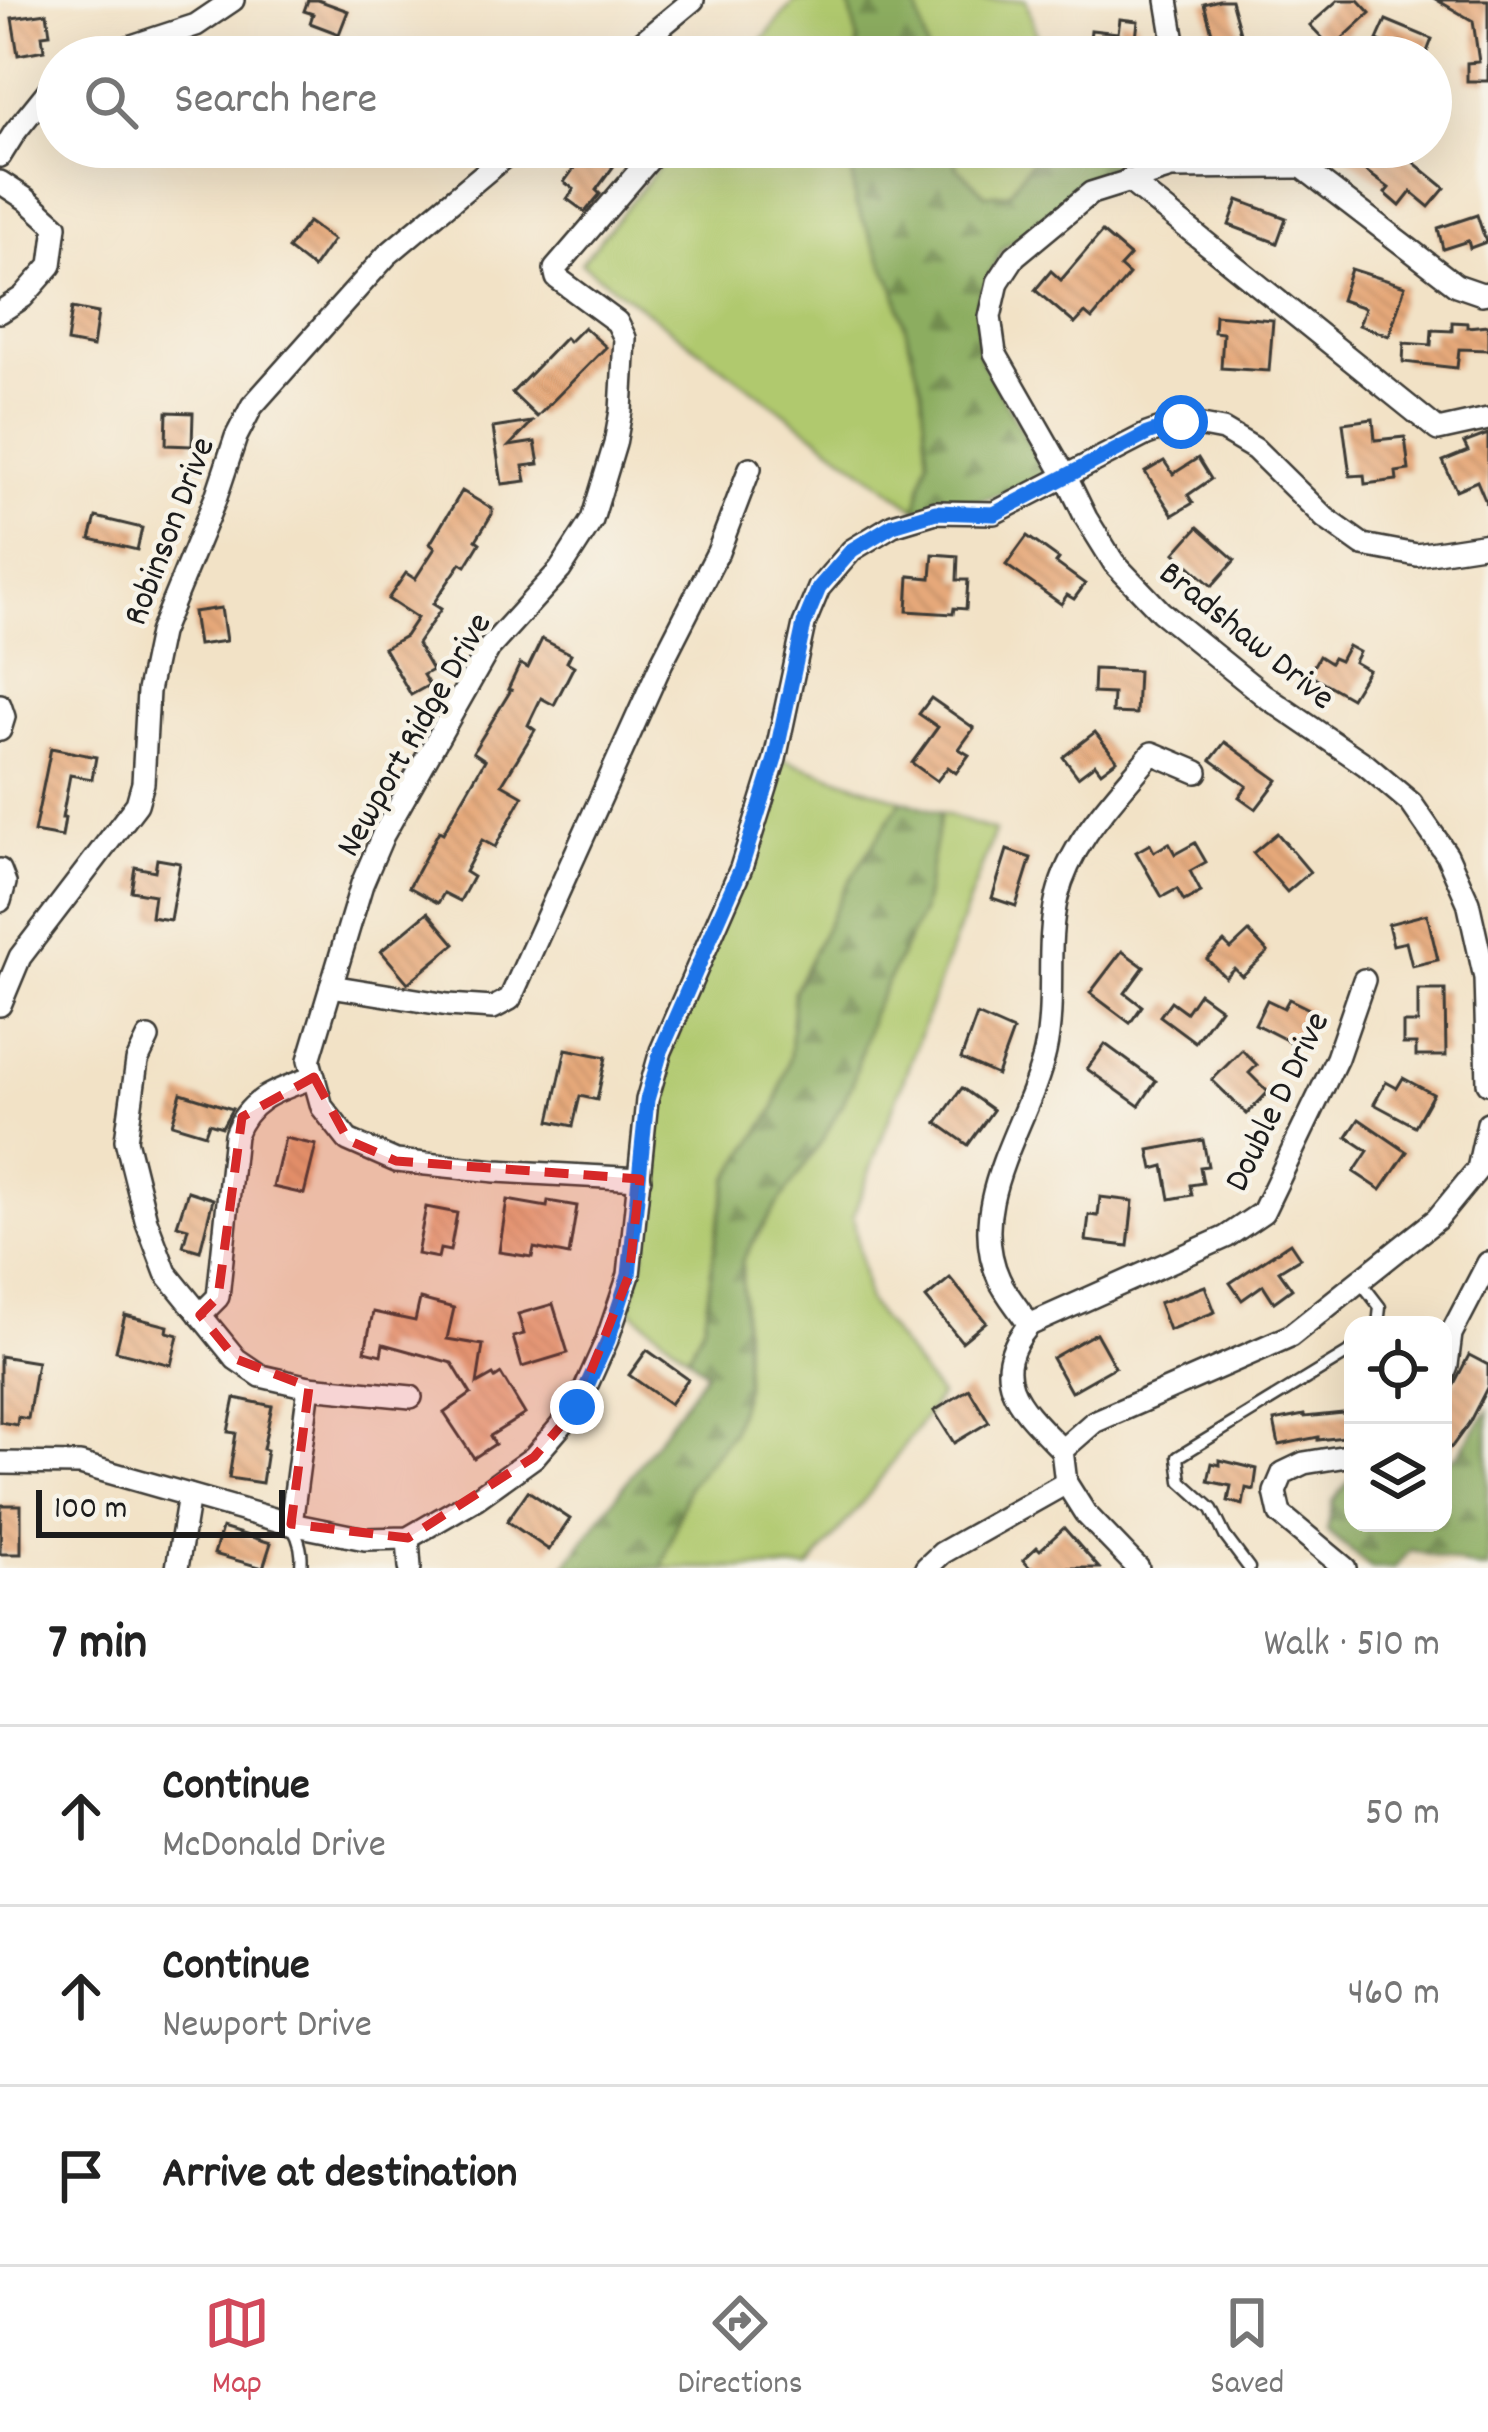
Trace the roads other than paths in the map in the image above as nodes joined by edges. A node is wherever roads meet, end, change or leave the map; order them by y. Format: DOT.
graph roads {
  1 [pos="233,0"];
  2 [pos="693,0"];
  3 [pos="1167,0"];
  4 [pos="162,36"];
  5 [pos="655,36"];
  6 [pos="1173,36"];
  7 [pos="36,106"];
  8 [pos="0,156"];
  9 [pos="491,168"];
  10 [pos="641,168"];
  11 [pos="1236,168"];
  12 [pos="1301,168"];
  13 [pos="1127,180"];
  14 [pos="0,182"];
  15 [pos="1488,292"];
  16 [pos="0,312"];
  17 [pos="1488,419"];
  18 [pos="749,468"];
  19 [pos="1066,477"];
  20 [pos="1488,544"];
  21 [pos="0,705"];
  22 [pos="0,730"];
  23 [pos="1197,772"];
  24 [pos="0,870"];
  25 [pos="0,901"];
  26 [pos="1364,980"];
  27 [pos="331,986"];
  28 [pos="0,1005"];
  29 [pos="148,1038"];
  30 [pos="314,1077"];
  31 [pos="1488,1083"];
  32 [pos="1488,1124"];
  33 [pos="1483,1170"];
  34 [pos="640,1179"];
  35 [pos="1488,1263"];
  36 [pos="1360,1281"];
  37 [pos="200,1315"];
  38 [pos="1379,1316"];
  39 [pos="1030,1325"];
  40 [pos="1452,1332"];
  41 [pos="1344,1356"];
  42 [pos="309,1388"];
  43 [pos="411,1397"];
  44 [pos="1062,1450"];
  45 [pos="1344,1456"];
  46 [pos="0,1463"];
  47 [pos="1066,1483"];
  48 [pos="189,1495"];
  49 [pos="290,1524"];
  50 [pos="408,1538"];
  51 [pos="177,1568"];
  52 [pos="301,1568"];
  53 [pos="410,1568"];
  54 [pos="926,1568"];
  55 [pos="1138,1568"];
  56 [pos="1250,1568"];
  57 [pos="1345,1568"];
  1 -- 4 [label="street"];
  2 -- 5 [label="street"];
  3 -- 6 [label="street"];
  7 -- 8 [label="street"];
  9 -- 28 [label="street, Robinson Drive"];
  10 -- 27 [label="street, Newport Ridge Drive"];
  11 -- 13 [label="street, Bradshaw Drive"];
  12 -- 15 [label="street"];
  13 -- 17 [label="street"];
  13 -- 19 [label="street, Bradshaw Drive"];
  14 -- 16 [label="street"];
  18 -- 27 [label="street"];
  19 -- 20 [label="street"];
  19 -- 31 [label="street, Bradshaw Drive"];
  19 -- 34 [label="street"];
  21 -- 22 [label="street"];
  23 -- 39 [label="street"];
  24 -- 25 [label="street"];
  26 -- 39 [label="street, Double D Drive"];
  27 -- 30 [label="street, Newport Ridge Drive"];
  29 -- 37 [label="street"];
  30 -- 34 [label="street"];
  30 -- 37 [label="street"];
  32 -- 33 [label="street"];
  33 -- 36 [label="street"];
  34 -- 50 [label="street"];
  35 -- 40 [label="street"];
  36 -- 38 [label="lane"];
  36 -- 44 [label="street"];
  37 -- 42 [label="street"];
  39 -- 44 [label="street"];
  41 -- 56 [label="lane"];
  42 -- 43 [label="street"];
  42 -- 49 [label="street"];
  44 -- 47 [label="street"];
  45 -- 57 [label="street"];
  46 -- 48 [label="street"];
  47 -- 54 [label="street"];
  47 -- 55 [label="street"];
  48 -- 49 [label="street"];
  48 -- 51 [label="street"];
  49 -- 50 [label="street"];
  49 -- 52 [label="lane"];
  50 -- 53 [label="street"];
}
